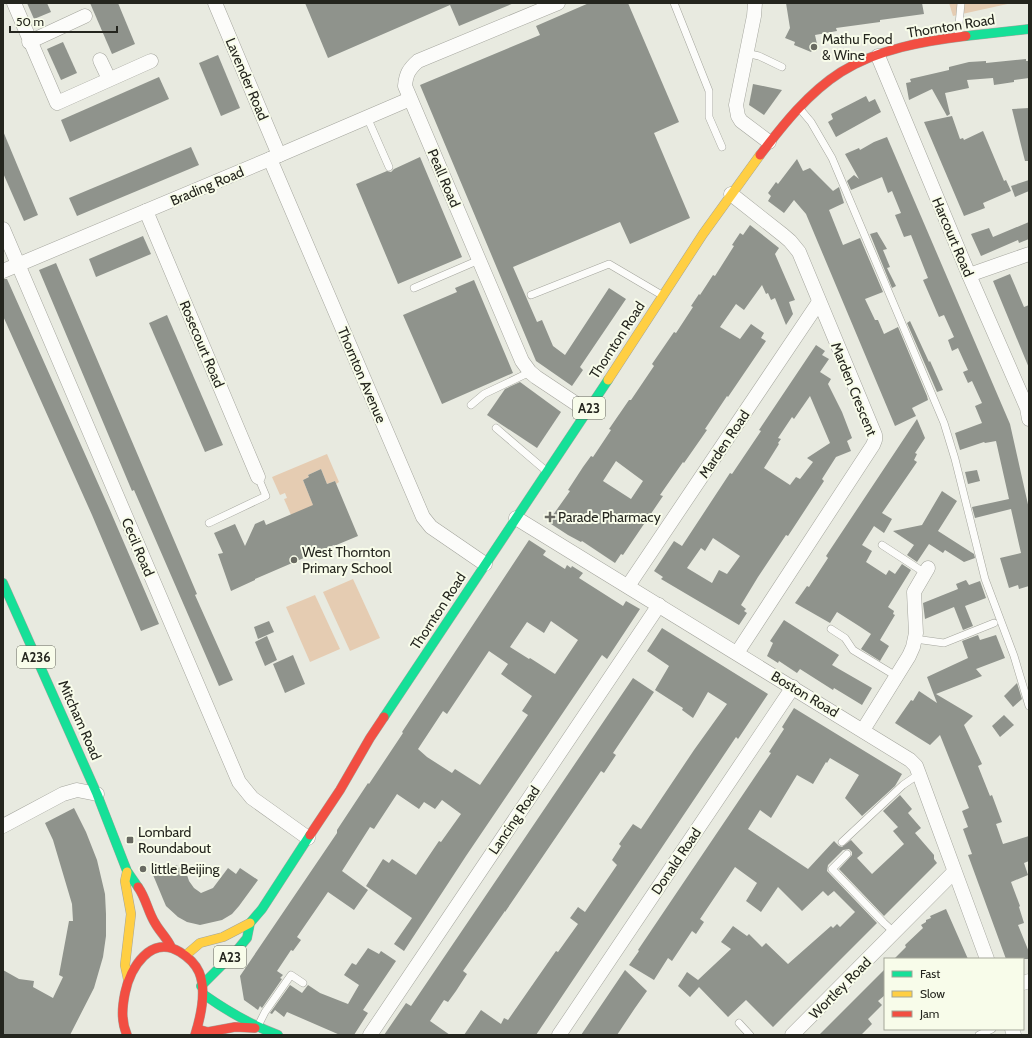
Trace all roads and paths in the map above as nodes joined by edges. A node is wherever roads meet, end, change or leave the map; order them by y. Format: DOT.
graph roads {
  1 [pos="14,3"];
  2 [pos="216,3"];
  3 [pos="558,3"];
  4 [pos="674,3"];
  5 [pos="755,3"];
  6 [pos="961,3"];
  7 [pos="85,16"];
  8 [pos="1029,29"];
  9 [pos="958,38"];
  10 [pos="29,42"];
  11 [pos="746,53"];
  12 [pos="878,56"];
  13 [pos="100,60"];
  14 [pos="151,61"];
  15 [pos="782,67"];
  16 [pos="109,79"];
  17 [pos="410,99"];
  18 [pos="800,108"];
  19 [pos="367,118"];
  20 [pos="769,142"];
  21 [pos="722,147"];
  22 [pos="275,157"];
  23 [pos="389,167"];
  24 [pos="731,194"];
  25 [pos="146,211"];
  26 [pos="3,229"];
  27 [pos="1029,254"];
  28 [pos="479,260"];
  29 [pos="18,265"];
  30 [pos="3,271"];
  31 [pos="969,275"];
  32 [pos="414,288"];
  33 [pos="531,295"];
  34 [pos="662,296"];
  35 [pos="819,302"];
  36 [pos="530,372"];
  37 [pos="471,406"];
  38 [pos="587,411"];
  39 [pos="1028,411"];
  40 [pos="496,428"];
  41 [pos="547,472"];
  42 [pos="258,477"];
  43 [pos="516,518"];
  44 [pos="209,523"];
  45 [pos="882,546"];
  46 [pos="485,564"];
  47 [pos="926,571"];
  48 [pos="3,583"];
  49 [pos="628,586"];
  50 [pos="659,605"];
  51 [pos="994,623"];
  52 [pos="831,629"];
  53 [pos="915,639"];
  54 [pos="737,653"];
  55 [pos="896,676"];
  56 [pos="793,687"];
  57 [pos="1029,706"];
  58 [pos="863,730"];
  59 [pos="919,774"];
  60 [pos="97,794"];
  61 [pos="3,826"];
  62 [pos="308,838"];
  63 [pos="842,842"];
  64 [pos="847,854"];
  65 [pos="127,871"];
  66 [pos="954,872"];
  67 [pos="250,923"];
  68 [pos="895,933"];
  69 [pos="171,947"];
  70 [pos="186,955"];
  71 [pos="987,958"];
  72 [pos="128,979"];
  73 [pos="303,983"];
  74 [pos="202,990"];
  75 [pos="738,1023"];
  76 [pos="122,1024"];
  77 [pos="257,1028"];
  78 [pos="990,1030"];
  79 [pos="196,1032"];
  80 [pos="115,1035"];
  81 [pos="126,1035"];
  82 [pos="278,1035"];
  83 [pos="370,1035"];
  84 [pos="559,1035"];
  85 [pos="750,1035"];
  86 [pos="792,1035"];
  87 [pos="979,1035"];
  1 -- 10 [label="street"];
  2 -- 22 [label="street, Lavender Road"];
  3 -- 17 [label="street, Peall Road"];
  4 -- 21 [label="lane"];
  5 -- 11 [label="street"];
  6 -- 9 [label="lane"];
  7 -- 10 [label="street"];
  8 -- 9 [label="main road, Thornton Road / A23"];
  9 -- 12 [label="main road, Thornton Road / A23"];
  10 -- 16 [label="street"];
  11 -- 15 [label="lane"];
  11 -- 20 [label="street"];
  12 -- 18 [label="main road, Thornton Road / A23"];
  12 -- 31 [label="street, Harcourt Road"];
  13 -- 16 [label="street"];
  14 -- 16 [label="street"];
  17 -- 19 [label="street, Brading Road"];
  17 -- 28 [label="street, Peall Road"];
  18 -- 20 [label="main road, Thornton Road / A23"];
  18 -- 57 [label="lane"];
  19 -- 22 [label="street, Brading Road"];
  19 -- 23 [label="lane"];
  20 -- 24 [label="main road, Thornton Road / A23"];
  22 -- 25 [label="street, Brading Road"];
  22 -- 46 [label="street, Thornton Avenue"];
  24 -- 34 [label="main road, Thornton Road / A23"];
  24 -- 35 [label="street, Marden Crescent"];
  25 -- 29 [label="street, Brading Road"];
  25 -- 42 [label="street, Rosecourt Road"];
  26 -- 29 [label="street, Cecil Road"];
  27 -- 31 [label="street"];
  28 -- 32 [label="lane"];
  28 -- 36 [label="street, Peall Road"];
  29 -- 30 [label="street, Brading Road"];
  29 -- 62 [label="street, Cecil Road"];
  31 -- 39 [label="street, Harcourt Road"];
  33 -- 34 [label="lane"];
  34 -- 38 [label="main road, Thornton Road / A23"];
  35 -- 49 [label="street, Marden Road"];
  35 -- 54 [label="street, Marden Crescent"];
  36 -- 37 [label="lane"];
  36 -- 38 [label="street, Peall Road"];
  38 -- 41 [label="main road, Thornton Road / A23"];
  40 -- 41 [label="lane"];
  41 -- 43 [label="main road, Thornton Road / A23"];
  42 -- 44 [label="lane"];
  43 -- 46 [label="main road, Thornton Road / A23"];
  43 -- 49 [label="street, Boston Road"];
  45 -- 47 [label="lane"];
  46 -- 62 [label="main road, Thornton Road / A23"];
  47 -- 53 [label="street"];
  48 -- 60 [label="main road, Mitcham Road / A236"];
  49 -- 50 [label="street, Boston Road"];
  50 -- 54 [label="street, Boston Road"];
  50 -- 83 [label="street, Lancing Road"];
  51 -- 53 [label="lane"];
  52 -- 55 [label="lane"];
  53 -- 55 [label="street"];
  54 -- 56 [label="street, Boston Road"];
  55 -- 58 [label="street"];
  56 -- 58 [label="street, Boston Road"];
  56 -- 84 [label="street, Donald Road"];
  58 -- 59 [label="street, Boston Road"];
  59 -- 63 [label="lane"];
  59 -- 66 [label="street, Boston Road"];
  60 -- 61 [label="street"];
  60 -- 65 [label="main road, Mitcham Road / A236"];
  62 -- 67 [label="main road, Thornton Road / A23"];
  64 -- 68 [label="lane"];
  65 -- 69 [label="main road, Mitcham Road / A236"];
  65 -- 72 [label="main road, Mitcham Road / A236"];
  66 -- 68 [label="street, Wortley Road"];
  66 -- 71 [label="street, Boston Road"];
  67 -- 70 [label="main road, Thornton Road / A23"];
  67 -- 74 [label="main road, Thornton Road / A23"];
  68 -- 86 [label="street, Wortley Road"];
  69 -- 70 [label="main road"];
  69 -- 72 [label="main road"];
  70 -- 74 [label="main road"];
  72 -- 76 [label="main road"];
  73 -- 77 [label="lane"];
  74 -- 77 [label="main road"];
  74 -- 79 [label="main road"];
  75 -- 85 [label="lane"];
  76 -- 80 [label="main road"];
  76 -- 81 [label="main road"];
  77 -- 79 [label="main road"];
  77 -- 82 [label="main road"];
  78 -- 87 [label="lane"];
}
